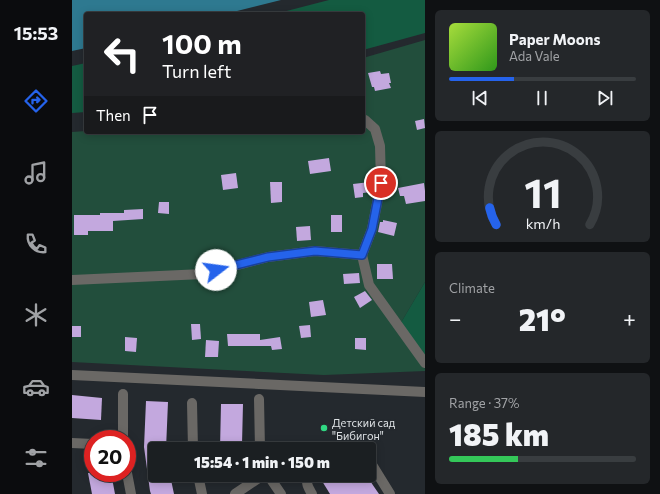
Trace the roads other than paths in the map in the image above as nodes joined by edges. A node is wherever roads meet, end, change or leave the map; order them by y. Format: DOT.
graph roads {
  1 [pos="365,120"];
  2 [pos="362,255"];
  3 [pos="72,280"];
  4 [pos="425,363"];
  5 [pos="72,375"];
  6 [pos="425,392"];
  7 [pos="123,394"];
  8 [pos="259,398"];
  9 [pos="192,403"];
  10 [pos="123,430"];
  11 [pos="193,442"];
  12 [pos="260,442"];
  13 [pos="72,443"];
  14 [pos="84,444"];
  15 [pos="376,471"];
  16 [pos="129,482"];
  17 [pos="199,482"];
  18 [pos="253,482"];
  19 [pos="273,482"];
  20 [pos="307,482"];
  21 [pos="131,494"];
  22 [pos="202,494"];
  23 [pos="235,494"];
  24 [pos="281,494"];
  25 [pos="312,494"];
  26 [pos="390,494"];
  1 -- 2 [label="street"];
  2 -- 3 [label="street"];
  2 -- 4 [label="street"];
  5 -- 6 [label="street"];
  7 -- 10 [label="street"];
  8 -- 12 [label="street"];
  9 -- 11 [label="street"];
  13 -- 14 [label="street"];
  15 -- 26 [label="street"];
  16 -- 21 [label="street"];
  17 -- 22 [label="street"];
  18 -- 23 [label="street"];
  19 -- 24 [label="street"];
  20 -- 25 [label="street"];
}
